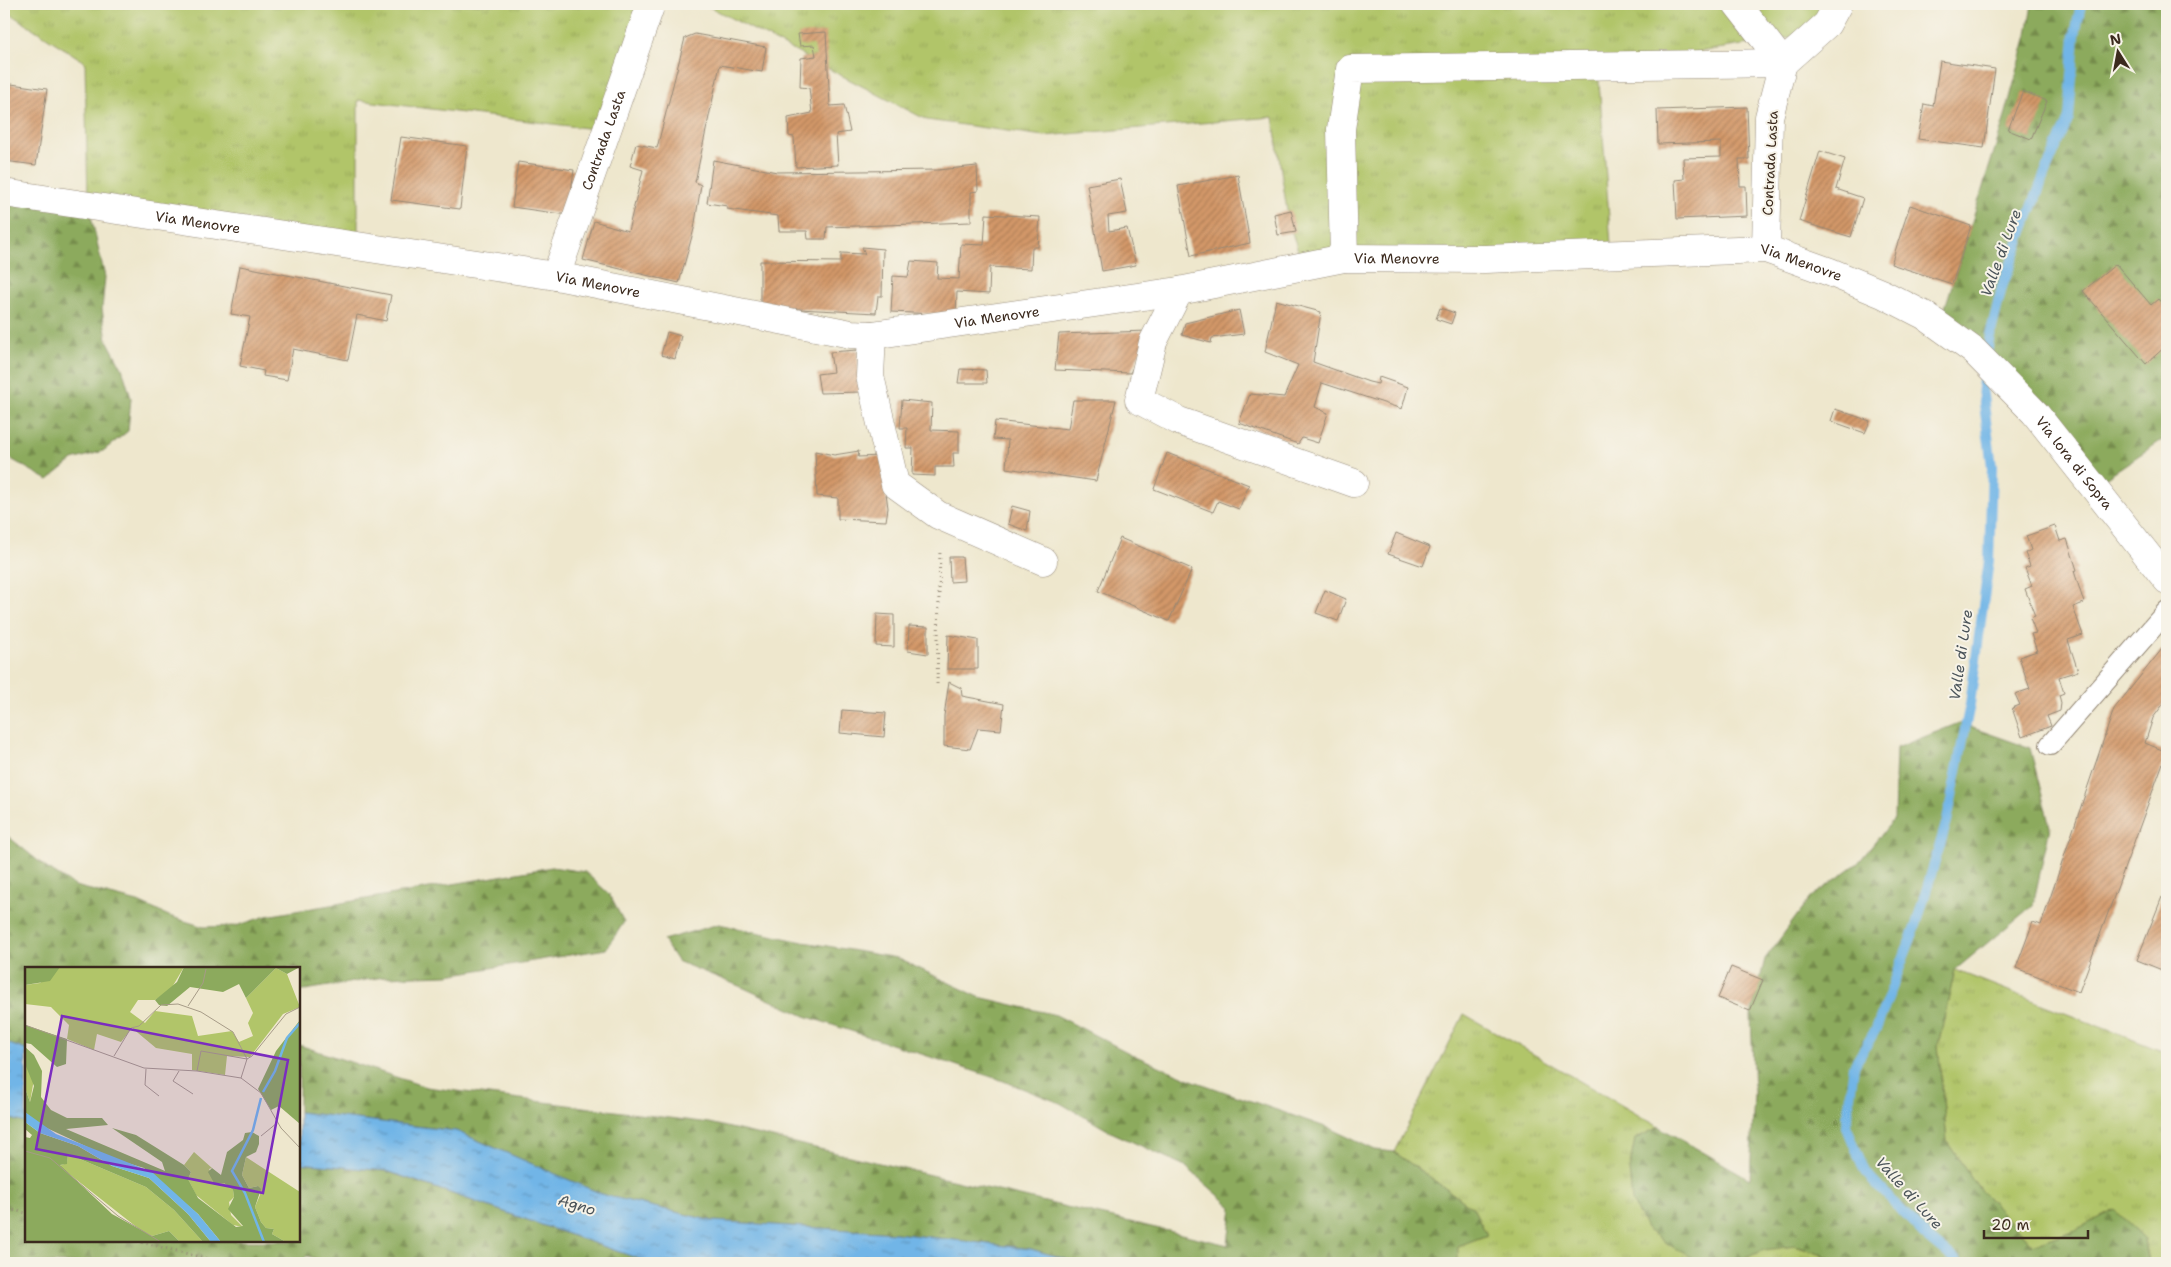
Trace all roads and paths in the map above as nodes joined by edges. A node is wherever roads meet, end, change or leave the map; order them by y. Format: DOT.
graph roads {
  1 [pos="652,4"];
  2 [pos="1737,4"];
  3 [pos="1838,4"];
  4 [pos="1783,63"];
  5 [pos="4,193"];
  6 [pos="1766,249"];
  7 [pos="1344,258"];
  8 [pos="556,276"];
  9 [pos="1178,291"];
  10 [pos="872,335"];
  11 [pos="1974,351"];
  12 [pos="1354,482"];
  13 [pos="938,515"];
  14 [pos="1043,561"];
  15 [pos="2167,580"];
  16 [pos="2167,611"];
  17 [pos="937,684"];
  18 [pos="2050,745"];
  19 [pos="4,1208"];
  20 [pos="25,1213"];
  21 [pos="141,1242"];
  22 [pos="224,1263"];
  1 -- 8 [label="street, Contrada Lasta"];
  2 -- 4 [label="street"];
  3 -- 4 [label="street"];
  4 -- 6 [label="street, Contrada Lasta"];
  4 -- 7 [label="street"];
  5 -- 8 [label="street, Via Menovre"];
  6 -- 7 [label="street, Via Menovre"];
  6 -- 11 [label="street, Via Menovre"];
  7 -- 9 [label="street, Via Menovre"];
  8 -- 10 [label="street, Via Menovre"];
  9 -- 10 [label="street, Via Menovre"];
  9 -- 12 [label="street"];
  10 -- 13 [label="street"];
  11 -- 15 [label="street, Via lora di Sopra"];
  13 -- 14 [label="street"];
  13 -- 17 [label="path"];
  16 -- 18 [label="lane"];
  19 -- 20 [label="path"];
  21 -- 22 [label="path"];
}
